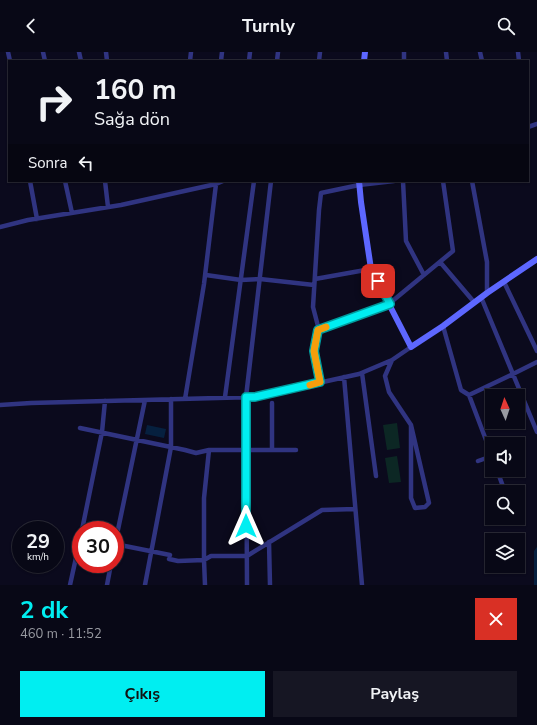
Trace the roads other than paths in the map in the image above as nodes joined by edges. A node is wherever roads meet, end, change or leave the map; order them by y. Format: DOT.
graph roads {
  1 [pos="30,182"];
  2 [pos="66,182"];
  3 [pos="105,182"];
  4 [pos="221,182"];
  5 [pos="254,182"];
  6 [pos="272,182"];
  7 [pos="376,182"];
  8 [pos="403,182"];
  9 [pos="443,182"];
  10 [pos="472,182"];
  11 [pos="359,183"];
  12 [pos="207,184"];
  13 [pos="216,184"];
  14 [pos="108,207"];
  15 [pos="72,213"];
  16 [pos="37,219"];
  17 [pos="0,227"];
  18 [pos="537,259"];
  19 [pos="440,262"];
  20 [pos="371,269"];
  21 [pos="206,275"];
  22 [pos="424,275"];
  23 [pos="260,279"];
  24 [pos="315,279"];
  25 [pos="241,280"];
  26 [pos="504,282"];
  27 [pos="314,285"];
  28 [pos="487,293"];
  29 [pos="481,297"];
  30 [pos="474,302"];
  31 [pos="390,304"];
  32 [pos="443,326"];
  33 [pos="318,330"];
  34 [pos="411,347"];
  35 [pos="537,351"];
  36 [pos="392,360"];
  37 [pos="537,362"];
  38 [pos="362,372"];
  39 [pos="513,374"];
  40 [pos="344,378"];
  41 [pos="320,382"];
  42 [pos="469,395"];
  43 [pos="225,397"];
  44 [pos="246,397"];
  45 [pos="185,398"];
  46 [pos="171,399"];
  47 [pos="145,400"];
  48 [pos="105,401"];
  49 [pos="272,402"];
  50 [pos="0,405"];
  51 [pos="411,425"];
  52 [pos="80,428"];
  53 [pos="102,432"];
  54 [pos="537,432"];
  55 [pos="136,440"];
  56 [pos="171,447"];
  57 [pos="209,450"];
  58 [pos="246,450"];
  59 [pos="272,450"];
  60 [pos="296,450"];
  61 [pos="478,461"];
  62 [pos="376,476"];
  63 [pos="355,509"];
  64 [pos="84,521"];
  65 [pos="120,521"];
  66 [pos="269,542"];
  67 [pos="124,546"];
  68 [pos="151,551"];
  69 [pos="247,556"];
  70 [pos="204,560"];
  71 [pos="73,573"];
  72 [pos="109,573"];
  73 [pos="70,585"];
  74 [pos="107,585"];
  75 [pos="145,585"];
  76 [pos="205,585"];
  77 [pos="247,585"];
  78 [pos="270,585"];
  79 [pos="362,585"];
  1 -- 16 [label="street"];
  2 -- 15 [label="street"];
  3 -- 14 [label="street"];
  4 -- 13 [label="street"];
  5 -- 25 [label="street"];
  6 -- 23 [label="street"];
  7 -- 11 [label="street"];
  8 -- 22 [label="street"];
  9 -- 19 [label="street"];
  10 -- 28 [label="street"];
  11 -- 20 [label="street"];
  11 -- 24 [label="street"];
  12 -- 13 [label="street"];
  12 -- 14 [label="street"];
  13 -- 21 [label="street"];
  14 -- 15 [label="street"];
  15 -- 16 [label="street"];
  16 -- 17 [label="street"];
  18 -- 26 [label="street"];
  19 -- 22 [label="street"];
  19 -- 30 [label="street"];
  20 -- 24 [label="street"];
  20 -- 31 [label="street"];
  21 -- 25 [label="street"];
  21 -- 45 [label="street"];
  22 -- 31 [label="street"];
  23 -- 25 [label="street"];
  23 -- 27 [label="street"];
  23 -- 44 [label="street"];
  24 -- 27 [label="street"];
  25 -- 43 [label="street"];
  26 -- 28 [label="street"];
  26 -- 35 [label="street"];
  27 -- 33 [label="street"];
  28 -- 29 [label="street"];
  29 -- 30 [label="street"];
  29 -- 39 [label="street"];
  30 -- 32 [label="street"];
  31 -- 33 [label="street"];
  31 -- 34 [label="street"];
  32 -- 34 [label="street"];
  32 -- 42 [label="street"];
  33 -- 41 [label="street"];
  34 -- 36 [label="street"];
  36 -- 38 [label="street"];
  36 -- 51 [label="street"];
  37 -- 39 [label="street"];
  38 -- 40 [label="street"];
  38 -- 62 [label="street"];
  39 -- 42 [label="street"];
  39 -- 54 [label="street"];
  40 -- 41 [label="street"];
  40 -- 63 [label="street"];
  41 -- 44 [label="street"];
  42 -- 61 [label="street"];
  43 -- 44 [label="street"];
  43 -- 45 [label="street"];
  44 -- 58 [label="street"];
  45 -- 46 [label="street"];
  46 -- 47 [label="street"];
  46 -- 56 [label="street"];
  47 -- 48 [label="street"];
  47 -- 55 [label="street"];
  48 -- 50 [label="street"];
  48 -- 53 [label="street"];
  49 -- 59 [label="street"];
  51 -- 51 [label="street"];
  52 -- 53 [label="street"];
  53 -- 55 [label="street"];
  53 -- 64 [label="street"];
  55 -- 56 [label="street"];
  55 -- 65 [label="street"];
  56 -- 57 [label="street"];
  56 -- 68 [label="street"];
  57 -- 58 [label="street"];
  57 -- 70 [label="street"];
  58 -- 59 [label="street"];
  58 -- 69 [label="street"];
  59 -- 60 [label="street"];
  63 -- 66 [label="street"];
  63 -- 79 [label="street"];
  66 -- 69 [label="street"];
  66 -- 78 [label="street"];
  67 -- 68 [label="street"];
  68 -- 70 [label="street"];
  68 -- 75 [label="street"];
  69 -- 70 [label="street"];
  69 -- 77 [label="street"];
  70 -- 76 [label="street"];
  71 -- 73 [label="street"];
  72 -- 74 [label="street"];
}
